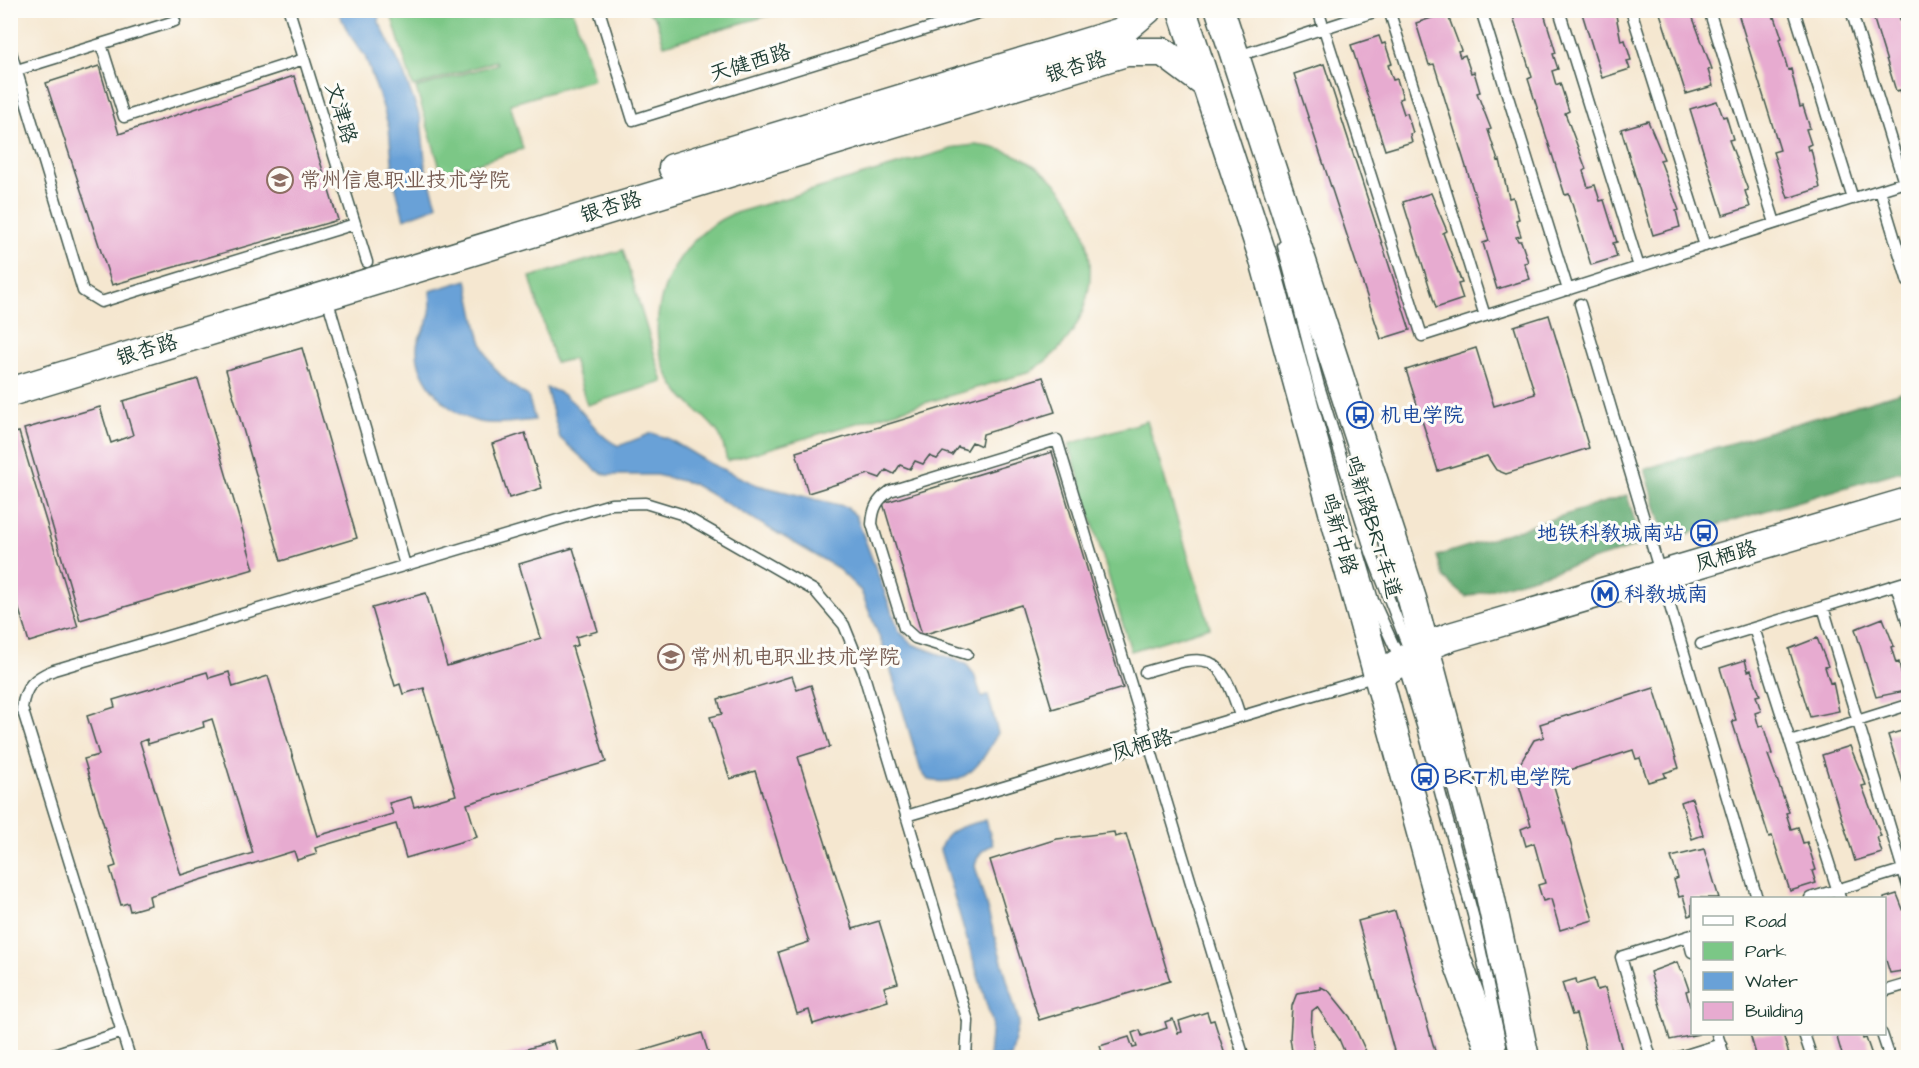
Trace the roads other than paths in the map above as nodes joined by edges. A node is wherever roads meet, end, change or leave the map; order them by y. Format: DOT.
graph roads {
  1 [pos="289,10"];
  2 [pos="599,10"];
  3 [pos="988,10"];
  4 [pos="1147,10"];
  5 [pos="1182,10"];
  6 [pos="1220,10"];
  7 [pos="1318,10"];
  8 [pos="1380,10"];
  9 [pos="1389,10"];
  10 [pos="1481,10"];
  11 [pos="1559,10"];
  12 [pos="1631,10"];
  13 [pos="1709,10"];
  14 [pos="1794,10"];
  15 [pos="1851,10"];
  16 [pos="175,21"];
  17 [pos="1324,28"];
  18 [pos="101,44"];
  19 [pos="10,49"];
  20 [pos="304,59"];
  21 [pos="17,70"];
  22 [pos="1219,71"];
  23 [pos="1906,182"];
  24 [pos="1880,190"];
  25 [pos="1853,199"];
  26 [pos="1281,202"];
  27 [pos="355,224"];
  28 [pos="1775,224"];
  29 [pos="1705,246"];
  30 [pos="367,262"];
  31 [pos="1639,267"];
  32 [pos="1908,282"];
  33 [pos="1568,290"];
  34 [pos="326,295"];
  35 [pos="1580,304"];
  36 [pos="1485,316"];
  37 [pos="10,373"];
  38 [pos="10,392"];
  39 [pos="1908,502"];
  40 [pos="1908,520"];
  41 [pos="405,565"];
  42 [pos="1908,581"];
  43 [pos="1664,584"];
  44 [pos="1896,585"];
  45 [pos="1823,607"];
  46 [pos="1908,624"];
  47 [pos="1754,628"];
  48 [pos="1701,644"];
  49 [pos="967,654"];
  50 [pos="1409,663"];
  51 [pos="1145,672"];
  52 [pos="1908,705"];
  53 [pos="1240,716"];
  54 [pos="1858,721"];
  55 [pos="1148,742"];
  56 [pos="1790,742"];
  57 [pos="906,816"];
  58 [pos="1906,869"];
  59 [pos="1908,886"];
  60 [pos="1838,894"];
  61 [pos="1757,897"];
  62 [pos="1817,897"];
  63 [pos="1690,936"];
  64 [pos="1908,984"];
  65 [pos="1886,990"];
  66 [pos="122,1032"];
  67 [pos="1804,1035"];
  68 [pos="1882,1035"];
  69 [pos="1719,1039"];
  70 [pos="41,1058"];
  71 [pos="130,1058"];
  72 [pos="966,1058"];
  73 [pos="1244,1058"];
  74 [pos="1493,1058"];
  75 [pos="1504,1058"];
  76 [pos="1516,1058"];
  77 [pos="1525,1058"];
  78 [pos="1651,1058"];
  79 [pos="1676,1058"];
  80 [pos="1725,1058"];
  81 [pos="1812,1058"];
  82 [pos="1890,1058"];
  1 -- 20 [label="lane, 文津路"];
  2 -- 3 [label="lane, 天健西路"];
  4 -- 30 [label="main road, 银杏路"];
  5 -- 22 [label="main road, 鸣新中路"];
  6 -- 22 [label="main road, 鸣新中路"];
  7 -- 17 [label="lane"];
  8 -- 17 [label="lane"];
  9 -- 36 [label="lane"];
  10 -- 33 [label="lane"];
  11 -- 31 [label="lane"];
  12 -- 29 [label="lane"];
  13 -- 28 [label="lane"];
  14 -- 25 [label="lane"];
  15 -- 23 [label="lane"];
  16 -- 18 [label="lane"];
  17 -- 22 [label="lane"];
  17 -- 36 [label="lane"];
  18 -- 20 [label="lane"];
  18 -- 21 [label="lane"];
  19 -- 21 [label="lane"];
  20 -- 27 [label="lane, 文津路"];
  21 -- 27 [label="lane"];
  22 -- 26 [label="main road, 鸣新中路"];
  22 -- 34 [label="main road, 银杏路"];
  22 -- 50 [label="main road, 鸣新中路"];
  23 -- 24 [label="lane"];
  24 -- 25 [label="lane"];
  24 -- 32 [label="lane"];
  25 -- 28 [label="lane"];
  26 -- 50 [label="lane, 鸣新路BRT车道"];
  26 -- 50 [label="main road, 鸣新中路"];
  27 -- 30 [label="lane, 文津路"];
  28 -- 29 [label="lane"];
  29 -- 31 [label="lane"];
  30 -- 37 [label="main road, 银杏路"];
  31 -- 33 [label="lane"];
  33 -- 36 [label="lane"];
  34 -- 38 [label="main road, 银杏路"];
  34 -- 41 [label="lane"];
  35 -- 43 [label="lane"];
  39 -- 43 [label="main road, 凤栖路"];
  40 -- 43 [label="main road, 凤栖路"];
  41 -- 57 [label="lane"];
  41 -- 66 [label="lane"];
  42 -- 44 [label="lane"];
  43 -- 50 [label="main road, 凤栖路"];
  43 -- 61 [label="lane"];
  44 -- 45 [label="lane"];
  44 -- 46 [label="lane"];
  45 -- 47 [label="lane"];
  45 -- 54 [label="lane"];
  47 -- 48 [label="lane"];
  47 -- 56 [label="lane"];
  49 -- 55 [label="lane"];
  50 -- 53 [label="lane, 凤栖路"];
  50 -- 74 [label="main road, 鸣新中路"];
  50 -- 75 [label="lane, 鸣新路BRT车道"];
  50 -- 76 [label="lane, 鸣新路BRT车道"];
  50 -- 77 [label="main road, 鸣新中路"];
  51 -- 53 [label="lane"];
  52 -- 54 [label="lane"];
  53 -- 55 [label="lane, 凤栖路"];
  54 -- 56 [label="lane"];
  54 -- 58 [label="lane"];
  55 -- 57 [label="lane, 凤栖路"];
  55 -- 73 [label="lane"];
  56 -- 60 [label="lane"];
  57 -- 72 [label="lane"];
  58 -- 59 [label="lane"];
  58 -- 60 [label="lane"];
  60 -- 62 [label="lane"];
  63 -- 78 [label="lane"];
  64 -- 65 [label="lane"];
  66 -- 70 [label="lane"];
  66 -- 71 [label="lane"];
  67 -- 81 [label="lane"];
  68 -- 82 [label="lane"];
  69 -- 79 [label="lane"];
  69 -- 80 [label="lane"];
}
